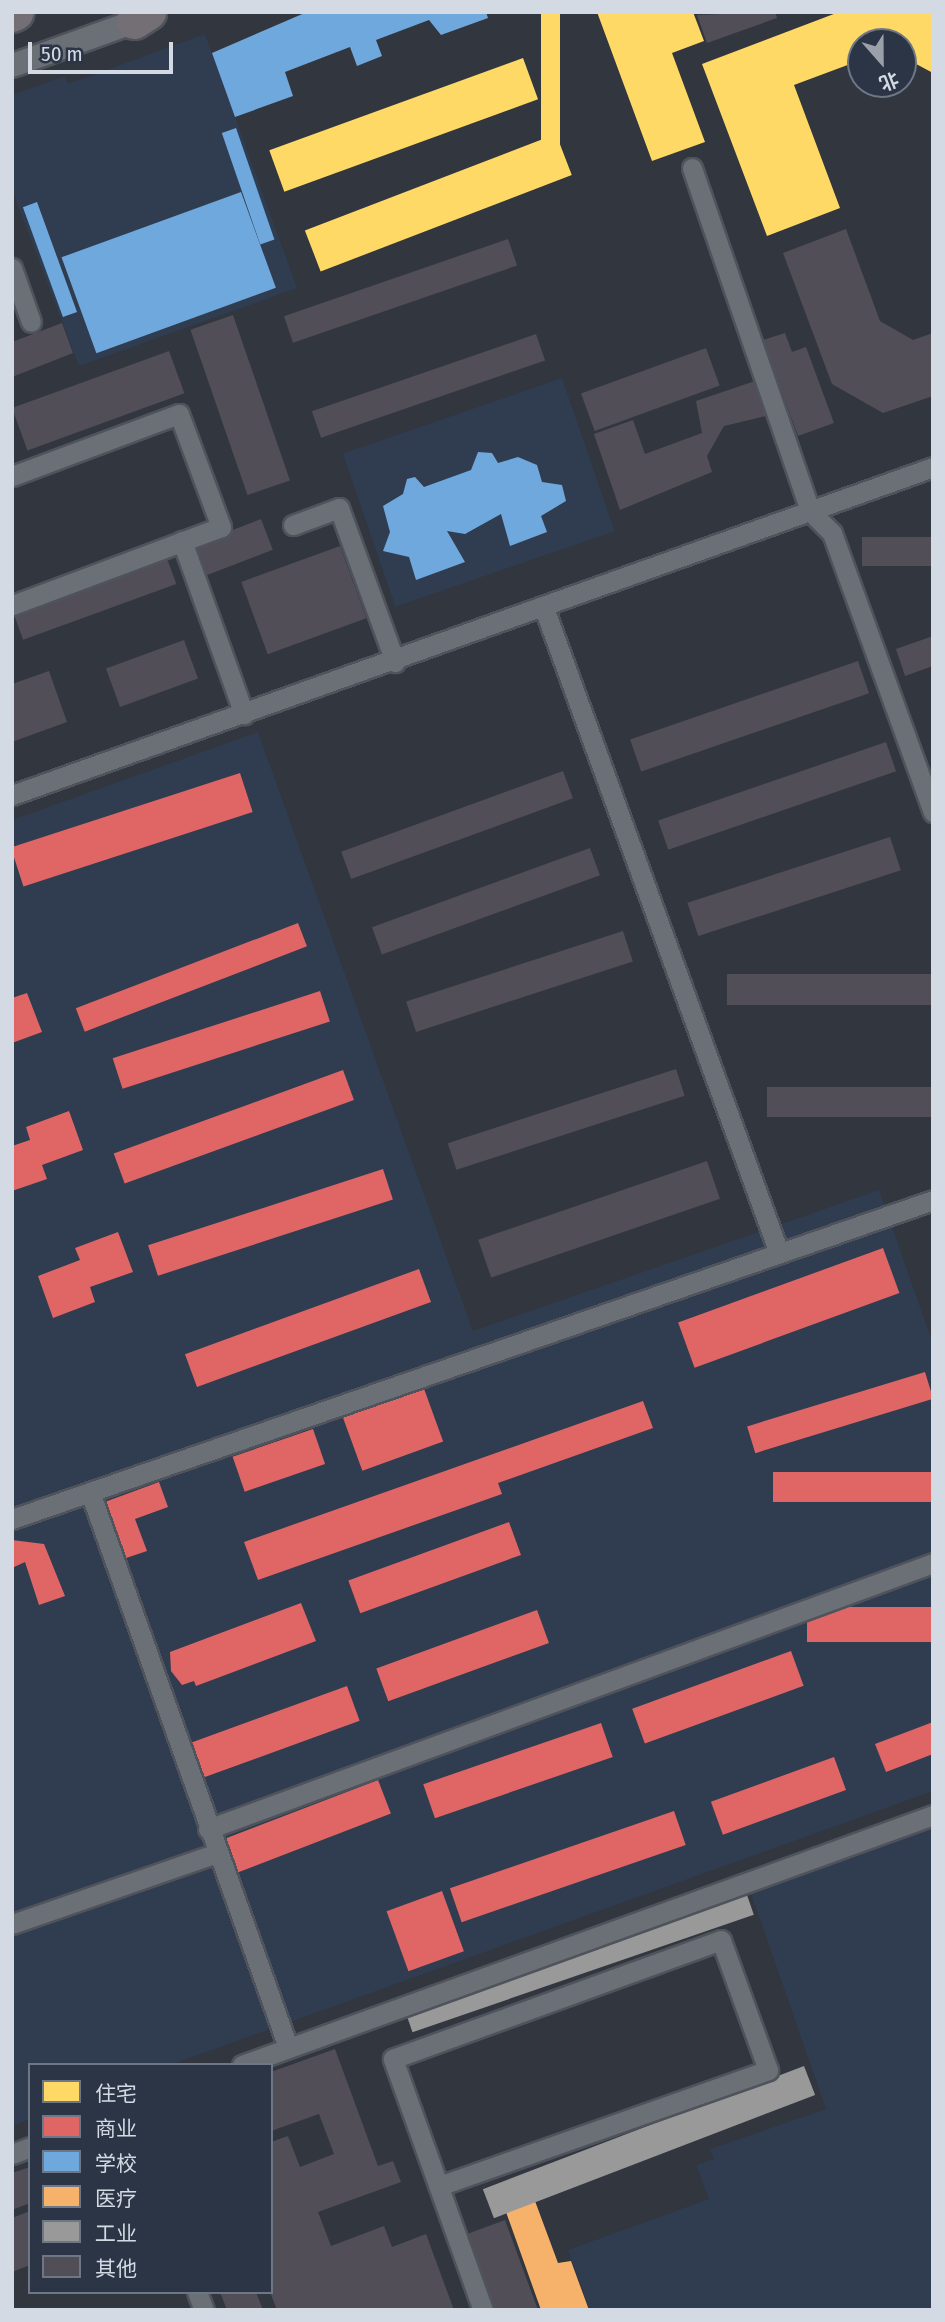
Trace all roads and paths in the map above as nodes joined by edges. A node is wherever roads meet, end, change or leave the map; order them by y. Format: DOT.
graph roads {
  1 [pos="147,15"];
  2 [pos="12,65"];
  3 [pos="692,168"];
  4 [pos="12,268"];
  5 [pos="17,298"];
  6 [pos="31,322"];
  7 [pos="933,467"];
  8 [pos="12,476"];
  9 [pos="810,511"];
  10 [pos="293,525"];
  11 [pos="182,541"];
  12 [pos="12,605"];
  13 [pos="544,608"];
  14 [pos="395,662"];
  15 [pos="244,714"];
  16 [pos="12,795"];
  17 [pos="933,812"];
  18 [pos="933,1200"];
  19 [pos="779,1253"];
  20 [pos="90,1492"];
  21 [pos="12,1519"];
  22 [pos="933,1563"];
  23 [pos="933,1815"];
  24 [pos="208,1829"];
  25 [pos="217,1853"];
  26 [pos="12,1924"];
  27 [pos="288,2047"];
  28 [pos="247,2063"];
  29 [pos="439,2186"];
  30 [pos="483,2310"];
  1 -- 2 [label="street"];
  3 -- 9 [label="street"];
  4 -- 5 [label="street"];
  5 -- 6 [label="street"];
  7 -- 9 [label="street"];
  8 -- 11 [label="street"];
  9 -- 13 [label="street"];
  9 -- 17 [label="street"];
  10 -- 14 [label="street"];
  11 -- 12 [label="street"];
  11 -- 15 [label="street"];
  13 -- 14 [label="street"];
  13 -- 19 [label="street"];
  14 -- 15 [label="street"];
  15 -- 16 [label="street"];
  18 -- 19 [label="street"];
  19 -- 20 [label="street"];
  20 -- 21 [label="street"];
  20 -- 24 [label="street"];
  22 -- 24 [label="street"];
  23 -- 27 [label="street"];
  24 -- 25 [label="street"];
  25 -- 26 [label="street"];
  25 -- 27 [label="street"];
  27 -- 28 [label="street"];
  29 -- 29 [label="street"];
  29 -- 30 [label="street"];
}
